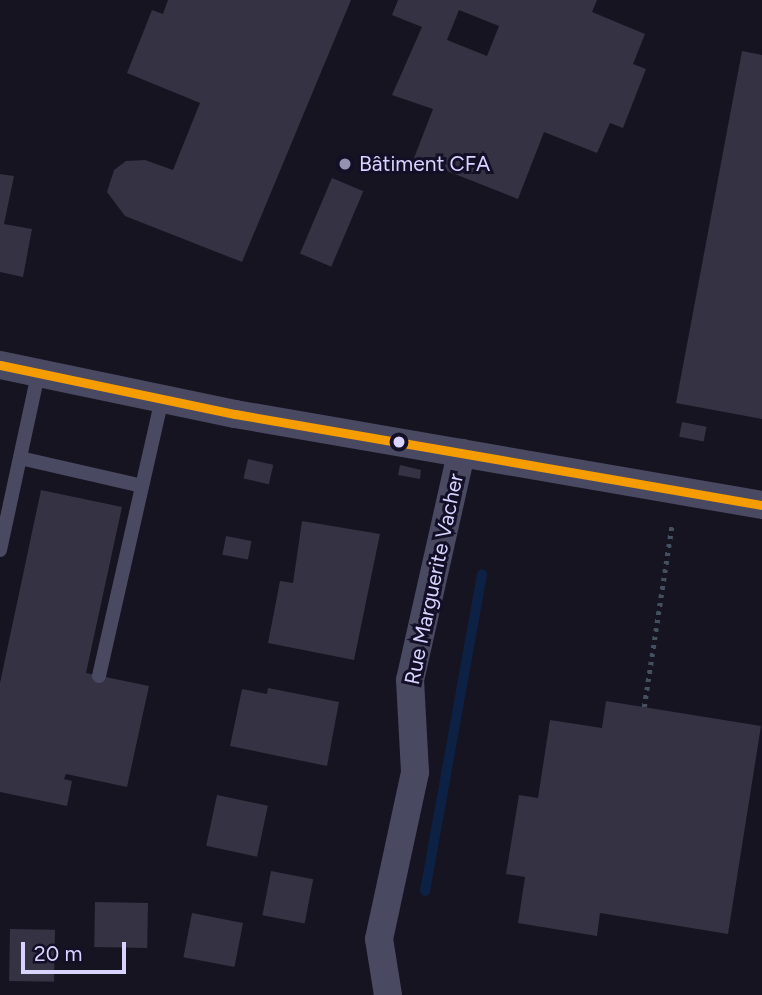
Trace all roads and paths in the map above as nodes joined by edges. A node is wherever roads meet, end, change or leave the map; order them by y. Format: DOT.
graph roads {
  1 [pos="0,365"];
  2 [pos="38,374"];
  3 [pos="162,399"];
  4 [pos="461,453"];
  5 [pos="20,457"];
  6 [pos="142,486"];
  7 [pos="762,505"];
  8 [pos="672,524"];
  9 [pos="0,550"];
  10 [pos="99,676"];
  11 [pos="644,707"];
  12 [pos="388,995"];
  1 -- 2 [label="street"];
  2 -- 3 [label="street"];
  2 -- 5 [label="lane"];
  3 -- 4 [label="street"];
  3 -- 6 [label="lane"];
  4 -- 7 [label="street"];
  4 -- 12 [label="street, Rue Marguerite Vacher"];
  5 -- 6 [label="lane"];
  5 -- 9 [label="lane"];
  6 -- 10 [label="lane"];
  8 -- 11 [label="path"];
}
